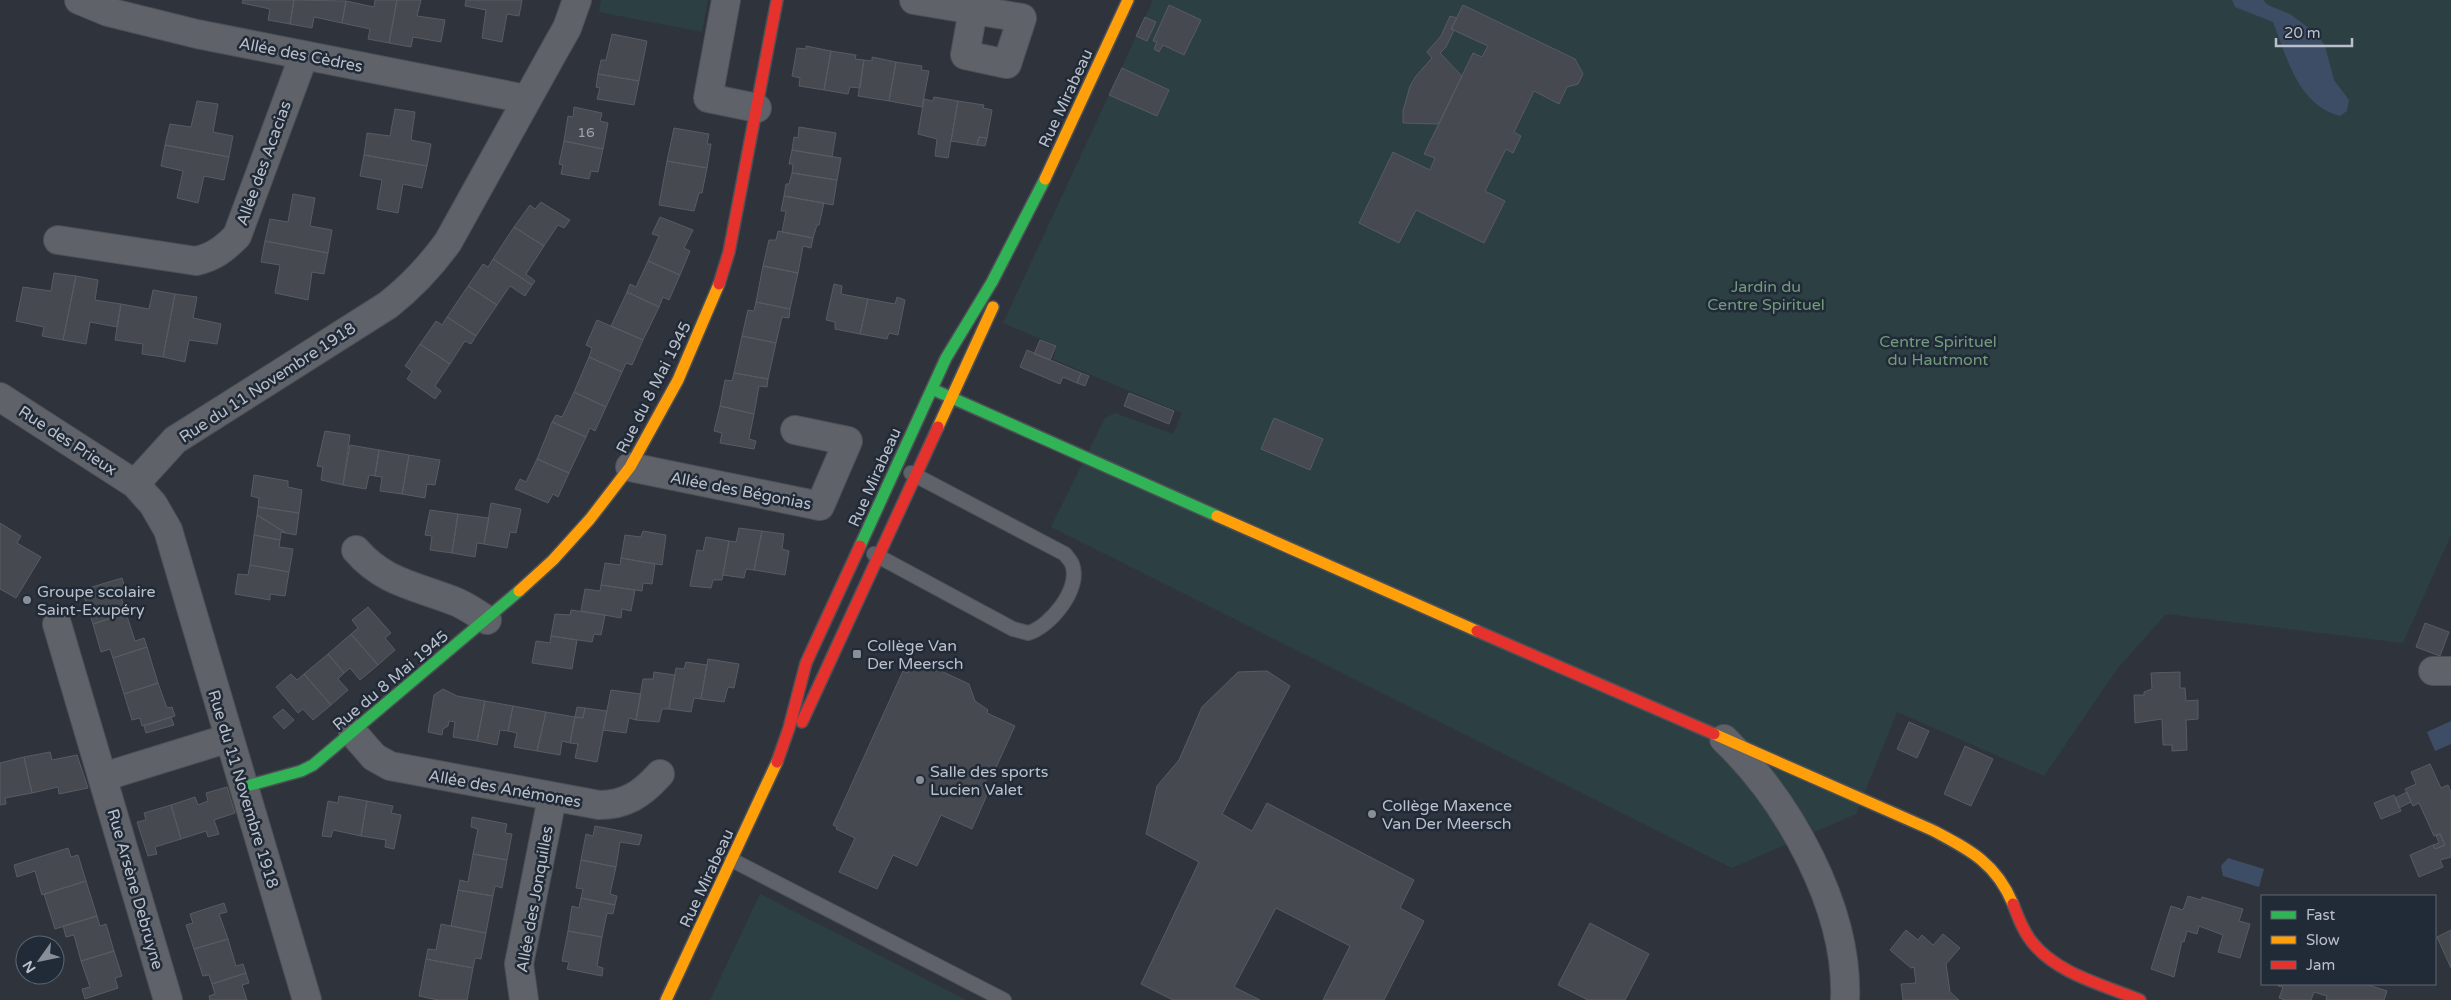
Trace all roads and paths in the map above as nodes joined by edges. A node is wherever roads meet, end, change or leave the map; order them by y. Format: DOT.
graph roads {
  1 [pos="79,0"];
  2 [pos="577,0"];
  3 [pos="726,0"];
  4 [pos="777,0"];
  5 [pos="914,0"];
  6 [pos="1128,0"];
  7 [pos="973,10"];
  8 [pos="304,55"];
  9 [pos="526,100"];
  10 [pos="757,108"];
  11 [pos="1030,210"];
  12 [pos="58,240"];
  13 [pos="932,389"];
  14 [pos="0,396"];
  15 [pos="951,398"];
  16 [pos="795,430"];
  17 [pos="897,466"];
  18 [pos="630,467"];
  19 [pos="916,476"];
  20 [pos="135,484"];
  21 [pos="860,546"];
  22 [pos="356,550"];
  23 [pos="877,556"];
  24 [pos="487,620"];
  25 [pos="57,624"];
  26 [pos="353,733"];
  27 [pos="229,738"];
  28 [pos="1724,739"];
  29 [pos="774,770"];
  30 [pos="660,774"];
  31 [pos="103,777"];
  32 [pos="243,787"];
  33 [pos="552,798"];
  34 [pos="732,860"];
  35 [pos="168,1000"];
  36 [pos="307,1000"];
  37 [pos="524,1000"];
  38 [pos="666,1000"];
  39 [pos="1004,1000"];
  40 [pos="1845,1000"];
  41 [pos="2140,1000"];
  1 -- 8 [label="street, Allée des Cèdres"];
  2 -- 9 [label="street, Rue du 11 Novembre 1918"];
  3 -- 10 [label="street"];
  4 -- 10 [label="street, Rue du 8 Mai 1945"];
  5 -- 7 [label="street"];
  6 -- 11 [label="street, Rue Mirabeau"];
  8 -- 9 [label="street, Allée des Cèdres"];
  8 -- 12 [label="street, Allée des Acacias"];
  9 -- 20 [label="street, Rue du 11 Novembre 1918"];
  10 -- 18 [label="street, Rue du 8 Mai 1945"];
  11 -- 13 [label="street, Rue Mirabeau"];
  11 -- 15 [label="street, Rue Mirabeau"];
  13 -- 15 [label="street"];
  13 -- 17 [label="street, Rue Mirabeau"];
  14 -- 20 [label="street, Rue des Prieux"];
  15 -- 19 [label="street, Rue Mirabeau"];
  15 -- 28 [label="street"];
  16 -- 18 [label="street, Allée des Bégonias"];
  17 -- 19 [label="lane"];
  17 -- 21 [label="street, Rue Mirabeau"];
  18 -- 24 [label="street, Rue du 8 Mai 1945"];
  19 -- 23 [label="street, Rue Mirabeau"];
  19 -- 23 [label="lane"];
  20 -- 27 [label="street, Rue du 11 Novembre 1918"];
  21 -- 23 [label="lane"];
  21 -- 29 [label="street, Rue Mirabeau"];
  22 -- 24 [label="street"];
  23 -- 29 [label="street, Rue Mirabeau"];
  24 -- 26 [label="street, Rue du 8 Mai 1945"];
  25 -- 31 [label="street, Rue Arsène Debruyne"];
  26 -- 32 [label="street, Rue du 8 Mai 1945"];
  26 -- 33 [label="street, Allée des Anémones"];
  27 -- 31 [label="street"];
  27 -- 32 [label="street, Rue du 11 Novembre 1918"];
  28 -- 40 [label="street"];
  28 -- 41 [label="street"];
  29 -- 34 [label="street, Rue Mirabeau"];
  30 -- 33 [label="street, Allée des Anémones"];
  31 -- 35 [label="street, Rue Arsène Debruyne"];
  32 -- 36 [label="street, Rue du 11 Novembre 1918"];
  33 -- 37 [label="street, Allée des Jonquilles"];
  34 -- 38 [label="street, Rue Mirabeau"];
  34 -- 39 [label="lane"];
}
